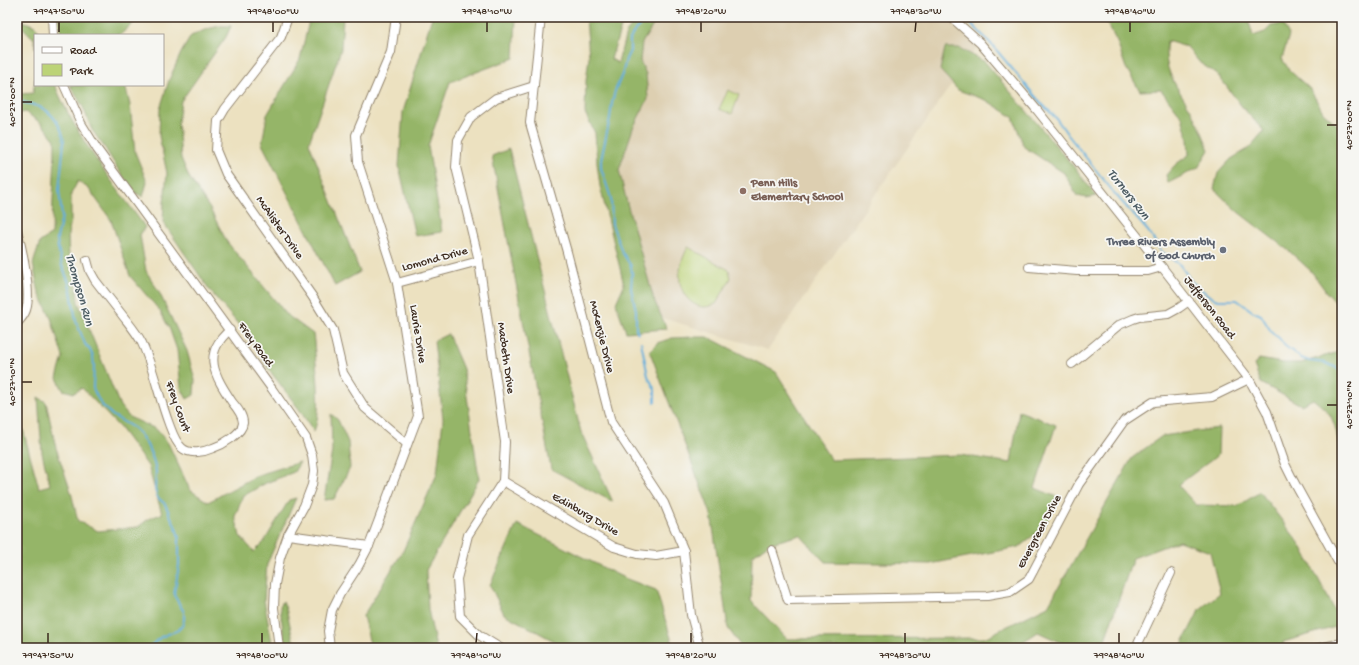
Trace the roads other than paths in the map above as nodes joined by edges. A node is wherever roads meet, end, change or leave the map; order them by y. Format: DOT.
graph roads {
  1 [pos="52,17"];
  2 [pos="288,17"];
  3 [pos="396,17"];
  4 [pos="541,17"];
  5 [pos="951,17"];
  6 [pos="53,34"];
  7 [pos="64,86"];
  8 [pos="534,86"];
  9 [pos="17,230"];
  10 [pos="87,260"];
  11 [pos="479,261"];
  12 [pos="1029,267"];
  13 [pos="1162,267"];
  14 [pos="397,283"];
  15 [pos="1189,301"];
  16 [pos="17,323"];
  17 [pos="230,330"];
  18 [pos="1072,364"];
  19 [pos="1249,379"];
  20 [pos="407,444"];
  21 [pos="503,481"];
  22 [pos="288,535"];
  23 [pos="369,546"];
  24 [pos="772,550"];
  25 [pos="684,551"];
  26 [pos="1342,569"];
  27 [pos="1171,572"];
  28 [pos="1342,644"];
  29 [pos="279,648"];
  30 [pos="330,648"];
  31 [pos="500,648"];
  32 [pos="700,648"];
  33 [pos="1136,648"];
  34 [pos="1318,648"];
  1 -- 6 [label="street"];
  2 -- 20 [label="street, McAlister Drive"];
  3 -- 14 [label="street, Laurie Drive"];
  4 -- 8 [label="street, McKenzie Drive"];
  5 -- 13 [label="street, Jefferson Road"];
  7 -- 17 [label="street, Frey Road"];
  8 -- 11 [label="street, Macbeth Drive"];
  8 -- 25 [label="street, McKenzie Drive"];
  9 -- 16 [label="street"];
  10 -- 17 [label="street, Frey Court"];
  11 -- 14 [label="street, Lomond Drive"];
  11 -- 21 [label="street, Macbeth Drive"];
  12 -- 13 [label="street"];
  13 -- 15 [label="street, Jefferson Road"];
  14 -- 20 [label="street, Laurie Drive"];
  15 -- 18 [label="street"];
  15 -- 19 [label="street, Jefferson Road"];
  17 -- 22 [label="street, Frey Road"];
  19 -- 24 [label="street, Evergreen Drive"];
  19 -- 26 [label="street, Jefferson Road"];
  20 -- 23 [label="street, Laurie Drive"];
  21 -- 25 [label="street, Edinburg Drive"];
  21 -- 31 [label="street"];
  22 -- 23 [label="street"];
  22 -- 29 [label="street, Frey Road"];
  23 -- 30 [label="street, Laurie Drive"];
  25 -- 32 [label="street, McKenzie Drive"];
  27 -- 33 [label="street"];
  28 -- 34 [label="street"];
}
